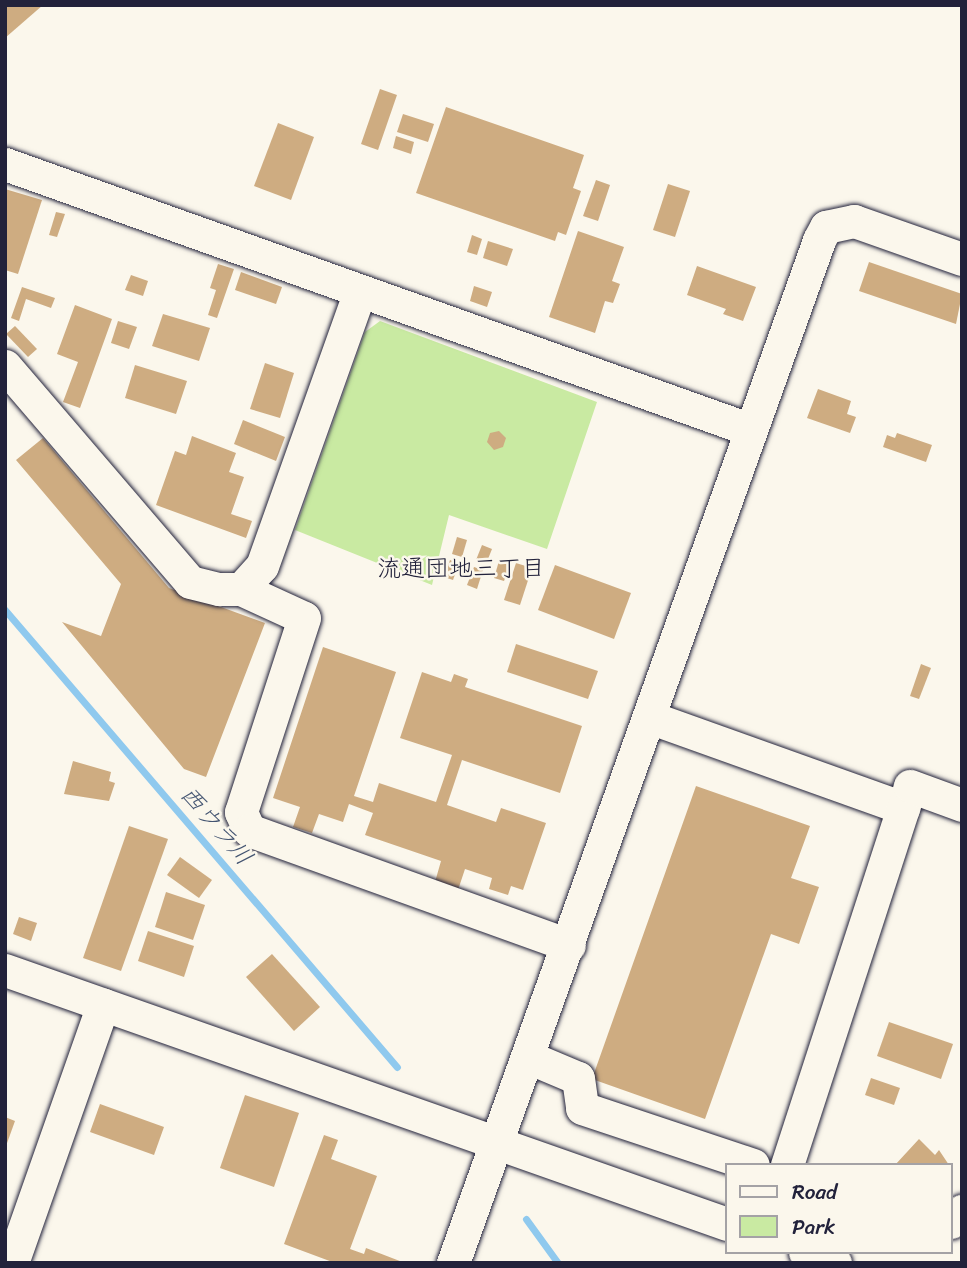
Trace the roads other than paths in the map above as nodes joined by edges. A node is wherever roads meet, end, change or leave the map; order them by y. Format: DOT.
graph roads {
  1 [pos="5,164"];
  2 [pos="962,259"];
  3 [pos="360,291"];
  4 [pos="5,366"];
  5 [pos="751,430"];
  6 [pos="241,589"];
  7 [pos="649,717"];
  8 [pos="962,805"];
  9 [pos="903,808"];
  10 [pos="569,945"];
  11 [pos="5,970"];
  12 [pos="103,1005"];
  13 [pos="528,1057"];
  14 [pos="497,1142"];
  15 [pos="747,1163"];
  16 [pos="788,1163"];
  17 [pos="726,1224"];
  18 [pos="810,1254"];
  19 [pos="12,1263"];
  20 [pos="453,1263"];
  21 [pos="835,1263"];
  1 -- 3 [label="street"];
  2 -- 5 [label="street"];
  3 -- 5 [label="street"];
  3 -- 6 [label="street"];
  4 -- 6 [label="street"];
  5 -- 7 [label="street"];
  6 -- 10 [label="street"];
  7 -- 9 [label="street"];
  7 -- 10 [label="street"];
  8 -- 9 [label="street"];
  9 -- 16 [label="street"];
  10 -- 13 [label="street"];
  11 -- 12 [label="street"];
  12 -- 14 [label="street"];
  12 -- 19 [label="street"];
  13 -- 14 [label="street"];
  13 -- 15 [label="street"];
  14 -- 17 [label="street"];
  14 -- 20 [label="street"];
  18 -- 21 [label="street"];
}
